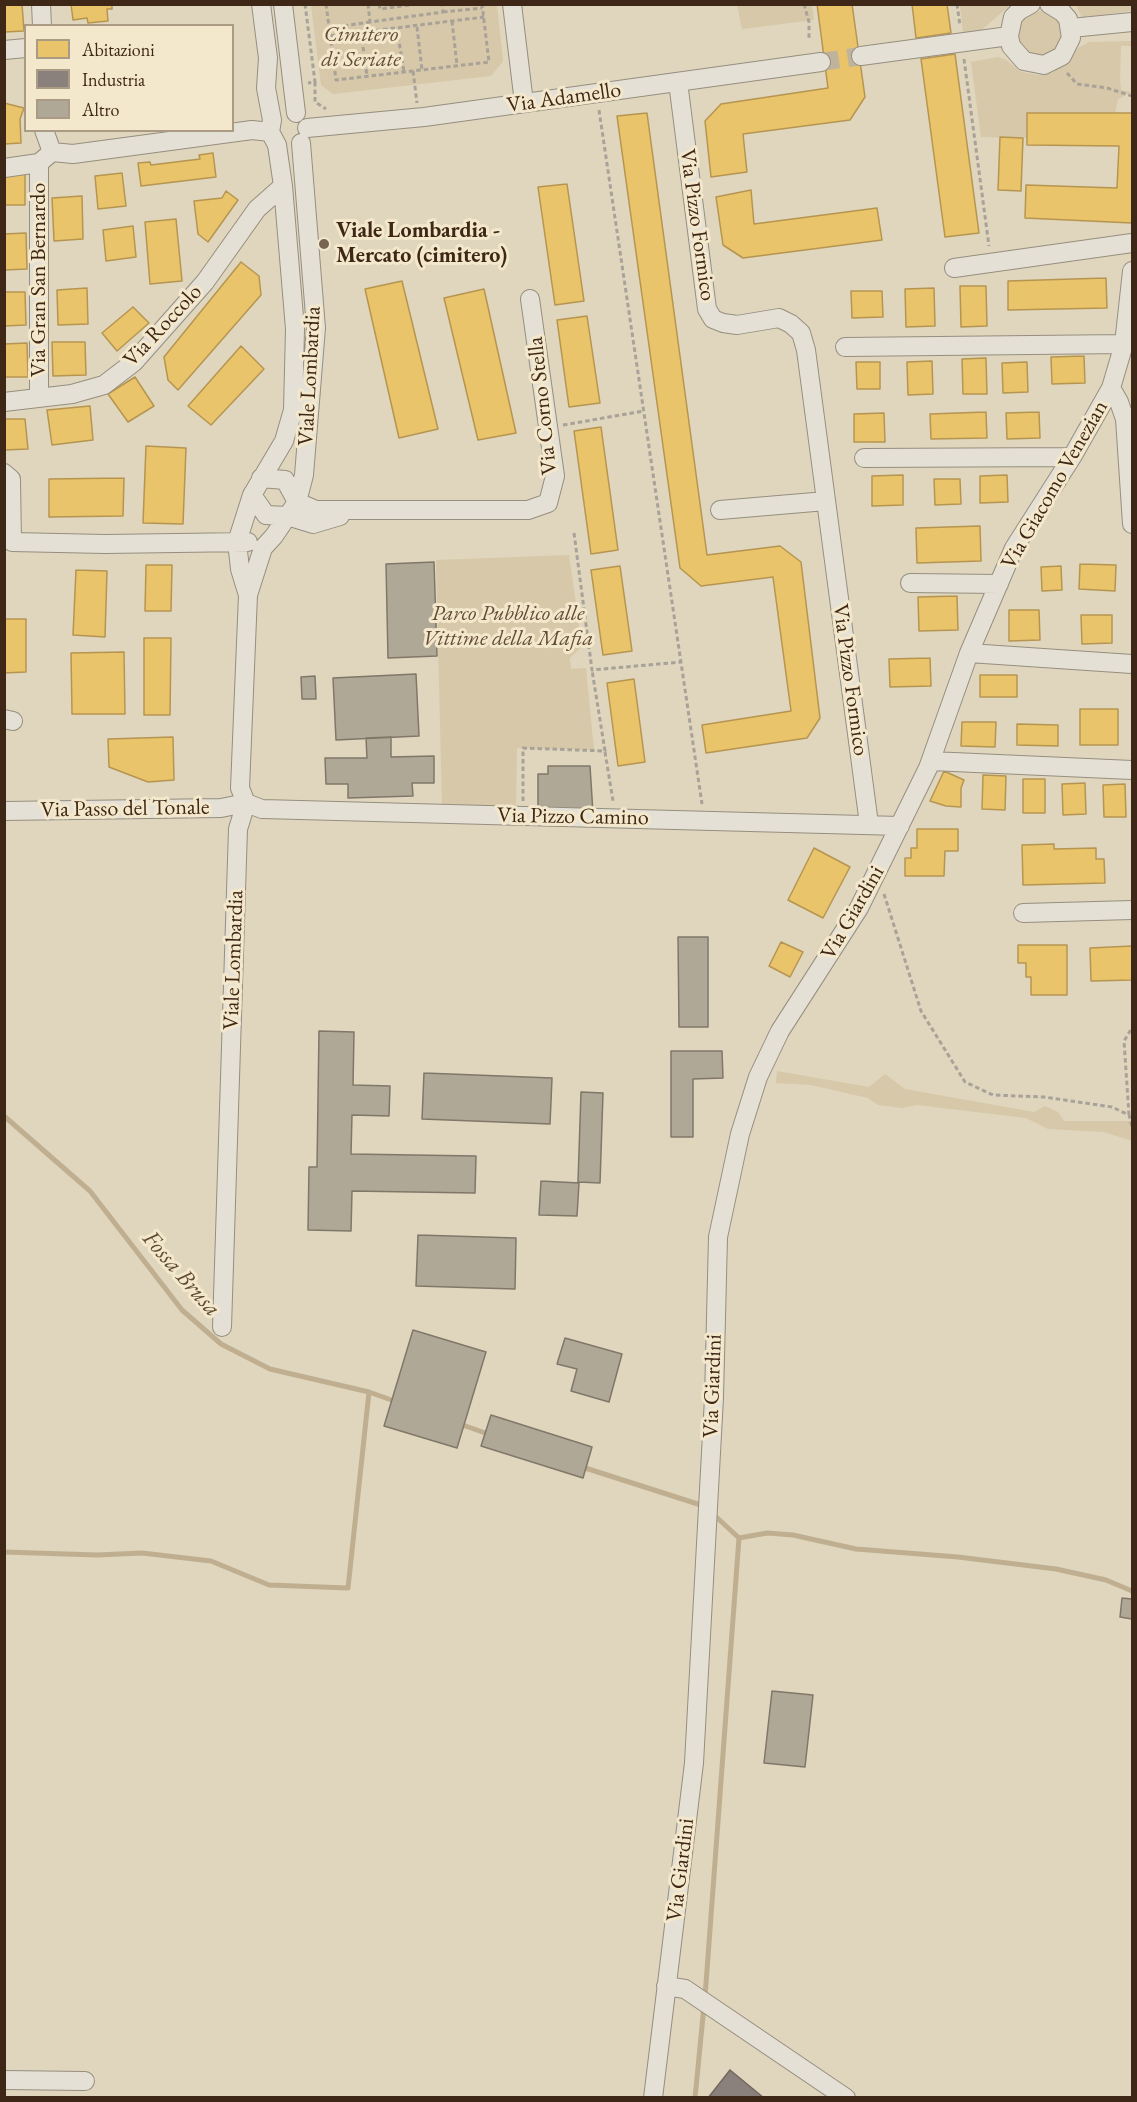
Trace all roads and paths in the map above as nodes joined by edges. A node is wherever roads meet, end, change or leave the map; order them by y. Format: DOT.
graph roads {
  1 [pos="41,4"];
  2 [pos="261,4"];
  3 [pos="283,4"];
  4 [pos="326,4"];
  5 [pos="368,4"];
  6 [pos="379,4"];
  7 [pos="417,4"];
  8 [pos="442,4"];
  9 [pos="512,4"];
  10 [pos="804,4"];
  11 [pos="957,4"];
  12 [pos="1031,4"];
  13 [pos="1049,4"];
  14 [pos="482,6"];
  15 [pos="443,12"];
  16 [pos="484,17"];
  17 [pos="452,21"];
  18 [pos="370,22"];
  19 [pos="1132,22"];
  20 [pos="42,24"];
  21 [pos="417,26"];
  22 [pos="329,28"];
  23 [pos="397,28"];
  24 [pos="1071,28"];
  25 [pos="361,32"];
  26 [pos="330,36"];
  27 [pos="1009,36"];
  28 [pos="809,38"];
  29 [pos="962,42"];
  30 [pos="24,48"];
  31 [pos="4,50"];
  32 [pos="1062,56"];
  33 [pos="861,57"];
  34 [pos="821,62"];
  35 [pos="457,65"];
  36 [pos="422,70"];
  37 [pos="413,71"];
  38 [pos="404,72"];
  39 [pos="367,76"];
  40 [pos="678,82"];
  41 [pos="597,93"];
  42 [pos="1132,96"];
  43 [pos="524,103"];
  44 [pos="418,105"];
  45 [pos="296,113"];
  46 [pos="44,132"];
  47 [pos="273,132"];
  48 [pos="304,136"];
  49 [pos="45,158"];
  50 [pos="4,168"];
  51 [pos="284,186"];
  52 [pos="1132,243"];
  53 [pos="992,263"];
  54 [pos="954,268"];
  55 [pos="1132,271"];
  56 [pos="530,299"];
  57 [pos="1131,299"];
  58 [pos="1124,344"];
  59 [pos="845,346"];
  60 [pos="1111,388"];
  61 [pos="39,396"];
  62 [pos="4,402"];
  63 [pos="644,411"];
  64 [pos="548,428"];
  65 [pos="1072,457"];
  66 [pos="864,458"];
  67 [pos="4,473"];
  68 [pos="261,478"];
  69 [pos="252,495"];
  70 [pos="826,501"];
  71 [pos="292,509"];
  72 [pos="720,510"];
  73 [pos="1132,524"];
  74 [pos="574,533"];
  75 [pos="274,536"];
  76 [pos="237,542"];
  77 [pos="910,583"];
  78 [pos="999,584"];
  79 [pos="248,595"];
  80 [pos="969,653"];
  81 [pos="681,663"];
  82 [pos="1132,664"];
  83 [pos="592,670"];
  84 [pos="605,751"];
  85 [pos="931,761"];
  86 [pos="1132,770"];
  87 [pos="246,803"];
  88 [pos="4,811"];
  89 [pos="523,815"];
  90 [pos="616,818"];
  91 [pos="704,820"];
  92 [pos="869,824"];
  93 [pos="900,826"];
  94 [pos="877,873"];
  95 [pos="1132,910"];
  96 [pos="1023,913"];
  97 [pos="1132,1028"];
  98 [pos="1129,1115"];
  99 [pos="1132,1127"];
  100 [pos="222,1327"];
  101 [pos="666,1986"];
  102 [pos="4,2080"];
  103 [pos="85,2081"];
  104 [pos="653,2097"];
  105 [pos="846,2097"];
  1 -- 20 [label="street"];
  2 -- 47 [label="street, Viale Lombardia"];
  3 -- 45 [label="street"];
  4 -- 22 [label="path"];
  5 -- 18 [label="path"];
  6 -- 7 [label="path"];
  8 -- 15 [label="path"];
  9 -- 43 [label="street"];
  10 -- 28 [label="path"];
  11 -- 29 [label="path"];
  12 -- 27 [label="street"];
  13 -- 24 [label="street"];
  14 -- 15 [label="path"];
  14 -- 16 [label="path"];
  15 -- 18 [label="path"];
  16 -- 17 [label="path"];
  16 -- 35 [label="path"];
  17 -- 21 [label="path"];
  17 -- 35 [label="path"];
  18 -- 22 [label="path"];
  19 -- 24 [label="street"];
  21 -- 23 [label="path"];
  21 -- 36 [label="path"];
  22 -- 26 [label="path"];
  23 -- 25 [label="path"];
  23 -- 38 [label="path"];
  24 -- 32 [label="street"];
  25 -- 26 [label="path"];
  25 -- 39 [label="path"];
  26 -- 39 [label="path"];
  27 -- 29 [label="street"];
  27 -- 32 [label="street"];
  29 -- 33 [label="street"];
  29 -- 53 [label="path"];
  30 -- 31 [label="street"];
  32 -- 42 [label="path"];
  34 -- 40 [label="street, Via Adamello"];
  35 -- 36 [label="path"];
  36 -- 37 [label="path"];
  37 -- 38 [label="path"];
  37 -- 44 [label="path"];
  38 -- 39 [label="path"];
  40 -- 41 [label="street, Via Adamello"];
  40 -- 70 [label="street, Via Pizzo Formico"];
  41 -- 43 [label="street, Via Adamello"];
  41 -- 63 [label="path"];
  43 -- 48 [label="street, Via Adamello"];
  45 -- 47 [label="street"];
  45 -- 48 [label="street"];
  46 -- 49 [label="street, Via Gran San Bernardo"];
  47 -- 48 [label="street"];
  47 -- 49 [label="street"];
  47 -- 51 [label="street, Viale Lombardia"];
  48 -- 71 [label="street, Viale Lombardia"];
  49 -- 50 [label="street"];
  49 -- 61 [label="street, Via Gran San Bernardo"];
  51 -- 61 [label="street, Via Roccolo"];
  51 -- 68 [label="street, Viale Lombardia"];
  52 -- 53 [label="street"];
  53 -- 54 [label="street"];
  55 -- 57 [label="street, Via Giacomo Venezian"];
  56 -- 64 [label="street, Via Corno Stella"];
  57 -- 58 [label="street, Via Giacomo Venezian"];
  58 -- 59 [label="street"];
  58 -- 60 [label="street, Via Giacomo Venezian"];
  60 -- 65 [label="street, Via Giacomo Venezian"];
  60 -- 73 [label="street"];
  61 -- 62 [label="street, Via Roccolo"];
  63 -- 64 [label="path"];
  63 -- 81 [label="path"];
  64 -- 71 [label="street, Via Corno Stella"];
  65 -- 66 [label="street"];
  65 -- 78 [label="street, Via Giacomo Venezian"];
  67 -- 76 [label="street"];
  68 -- 69 [label="street, Viale Lombardia"];
  68 -- 71 [label="street"];
  69 -- 71 [label="street, Via Corno Stella"];
  69 -- 76 [label="street, Viale Lombardia"];
  70 -- 72 [label="street"];
  70 -- 92 [label="street, Via Pizzo Formico"];
  71 -- 75 [label="street, Viale Lombardia"];
  74 -- 83 [label="path"];
  75 -- 76 [label="street"];
  75 -- 79 [label="street, Viale Lombardia"];
  76 -- 79 [label="street, Viale Lombardia"];
  77 -- 78 [label="street"];
  78 -- 80 [label="street, Via Giacomo Venezian"];
  79 -- 87 [label="street, Viale Lombardia"];
  80 -- 82 [label="street"];
  80 -- 85 [label="street, Via Giacomo Venezian"];
  81 -- 83 [label="path"];
  81 -- 91 [label="path"];
  83 -- 84 [label="path"];
  84 -- 89 [label="path"];
  84 -- 90 [label="path"];
  85 -- 86 [label="street"];
  85 -- 93 [label="street, Via Giacomo Venezian"];
  87 -- 88 [label="street, Via Passo del Tonale"];
  87 -- 89 [label="street, Via Pizzo Camino"];
  87 -- 100 [label="street, Viale Lombardia"];
  89 -- 90 [label="street, Via Pizzo Camino"];
  90 -- 91 [label="street, Via Pizzo Camino"];
  91 -- 92 [label="street, Via Pizzo Camino"];
  92 -- 93 [label="street, Via Pizzo Camino"];
  93 -- 94 [label="street, Via Giardini"];
  94 -- 98 [label="path"];
  94 -- 101 [label="street, Via Giardini"];
  95 -- 96 [label="street"];
  97 -- 98 [label="path"];
  98 -- 99 [label="path"];
  101 -- 104 [label="street, Via Giardini"];
  101 -- 105 [label="street"];
  102 -- 103 [label="street"];
}
